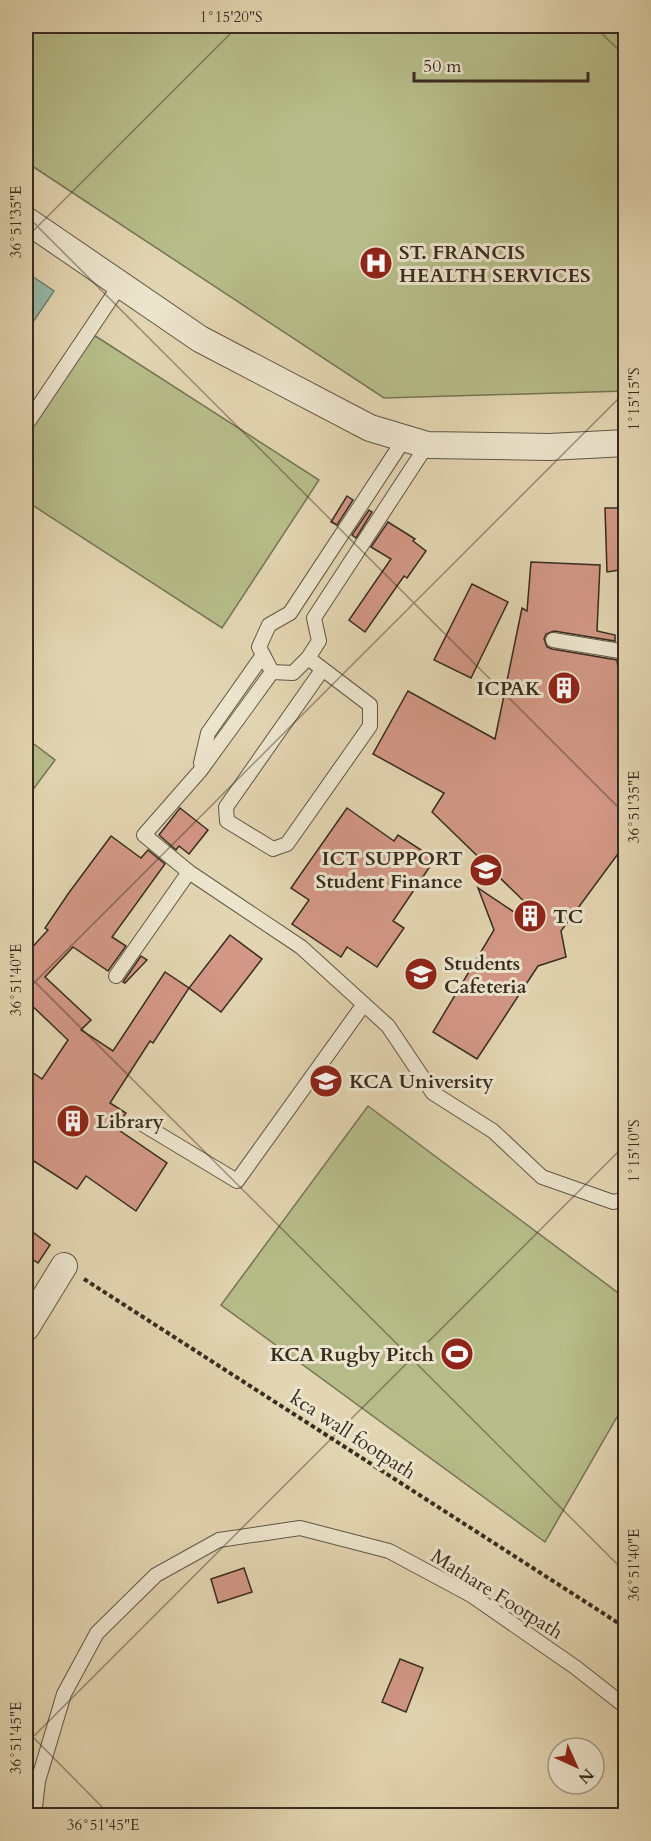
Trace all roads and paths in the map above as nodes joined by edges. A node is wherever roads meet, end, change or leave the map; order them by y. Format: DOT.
graph roads {
  1 [pos="26,220"];
  2 [pos="120,285"];
  3 [pos="26,425"];
  4 [pos="416,442"];
  5 [pos="626,443"];
  6 [pos="290,613"];
  7 [pos="314,618"];
  8 [pos="553,640"];
  9 [pos="626,652"];
  10 [pos="263,655"];
  11 [pos="309,658"];
  12 [pos="322,670"];
  13 [pos="272,672"];
  14 [pos="200,771"];
  15 [pos="189,872"];
  16 [pos="116,976"];
  17 [pos="364,1004"];
  18 [pos="144,1125"];
  19 [pos="626,1199"];
  20 [pos="64,1266"];
  21 [pos="26,1328"];
  22 [pos="626,1628"];
  23 [pos="626,1707"];
  24 [pos="34,1815"];
  1 -- 2 [label="street"];
  2 -- 3 [label="lane"];
  2 -- 4 [label="street"];
  4 -- 5 [label="street"];
  4 -- 6 [label="lane"];
  4 -- 7 [label="lane"];
  6 -- 7 [label="lane"];
  6 -- 10 [label="lane"];
  7 -- 11 [label="lane"];
  8 -- 9 [label="lane"];
  10 -- 13 [label="lane"];
  10 -- 14 [label="lane"];
  11 -- 12 [label="lane"];
  11 -- 13 [label="lane"];
  12 -- 12 [label="lane"];
  13 -- 14 [label="lane"];
  14 -- 15 [label="lane"];
  15 -- 16 [label="lane"];
  15 -- 17 [label="lane"];
  17 -- 18 [label="lane"];
  17 -- 19 [label="lane"];
  20 -- 21 [label="street"];
  20 -- 22 [label="path, kca wall footpath"];
  23 -- 24 [label="lane, Mathare Footpath"];
}
